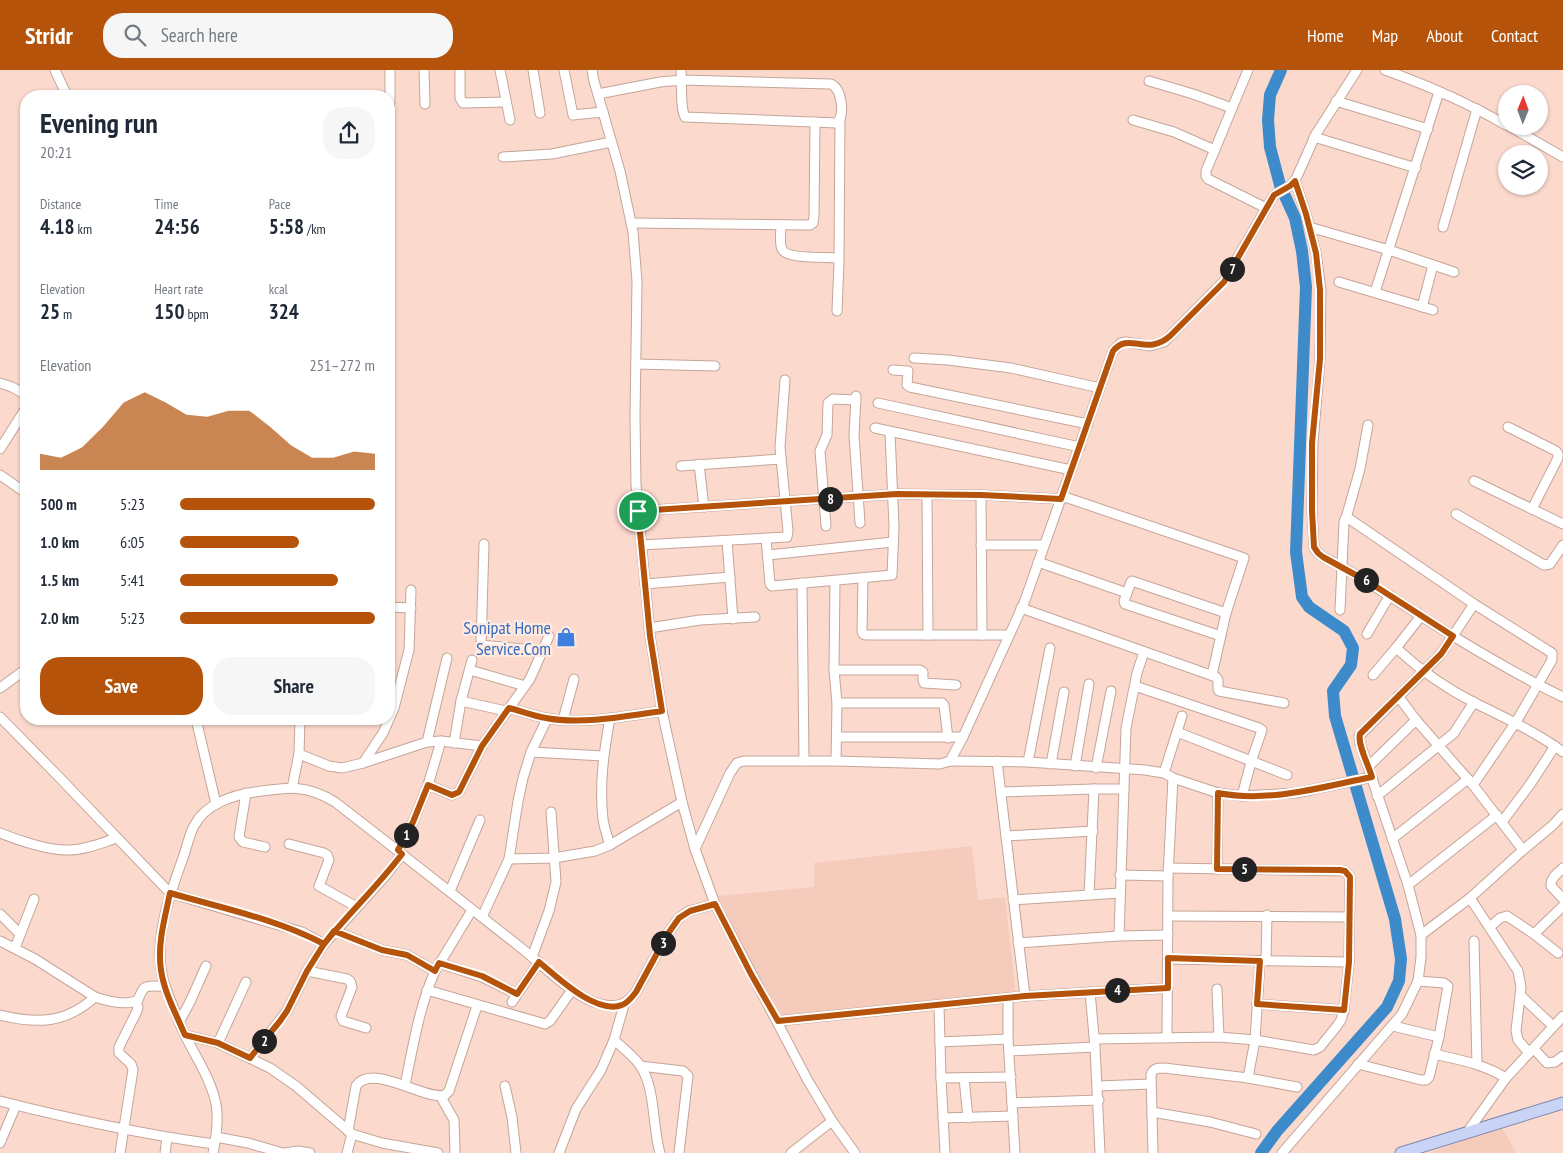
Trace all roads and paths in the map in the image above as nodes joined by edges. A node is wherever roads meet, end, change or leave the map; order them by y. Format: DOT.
graph roads {
  1 [pos="55,70"];
  2 [pos="390,70"];
  3 [pos="424,70"];
  4 [pos="460,70"];
  5 [pos="500,70"];
  6 [pos="532,70"];
  7 [pos="564,70"];
  8 [pos="592,70"];
  9 [pos="682,70"];
  10 [pos="1248,70"];
  11 [pos="1357,70"];
  12 [pos="1385,70"];
  13 [pos="682,80"];
  14 [pos="1150,81"];
  15 [pos="64,90"];
  16 [pos="390,90"];
  17 [pos="1439,92"];
  18 [pos="598,94"];
  19 [pos="1336,101"];
  20 [pos="506,102"];
  21 [pos="425,104"];
  22 [pos="1232,108"];
  23 [pos="1477,109"];
  24 [pos="603,112"];
  25 [pos="540,113"];
  26 [pos="840,118"];
  27 [pos="510,120"];
  28 [pos="1133,120"];
  29 [pos="1498,121"];
  30 [pos="815,122"];
  31 [pos="1428,129"];
  32 [pos="1524,135"];
  33 [pos="1314,137"];
  34 [pos="611,142"];
  35 [pos="1215,150"];
  36 [pos="503,157"];
  37 [pos="1563,157"];
  38 [pos="1416,168"];
  39 [pos="1292,183"];
  40 [pos="1266,208"];
  41 [pos="631,223"];
  42 [pos="780,225"];
  43 [pos="1309,227"];
  44 [pos="1443,227"];
  45 [pos="1389,250"];
  46 [pos="839,261"];
  47 [pos="1433,265"];
  48 [pos="1454,272"];
  49 [pos="1339,282"];
  50 [pos="1375,292"];
  51 [pos="1422,307"];
  52 [pos="1433,310"];
  53 [pos="837,311"];
  54 [pos="914,358"];
  55 [pos="636,364"];
  56 [pos="715,366"];
  57 [pos="893,370"];
  58 [pos="786,380"];
  59 [pos="0,383"];
  60 [pos="1100,388"];
  61 [pos="20,392"];
  62 [pos="878,403"];
  63 [pos="20,417"];
  64 [pos="1088,424"];
  65 [pos="1368,425"];
  66 [pos="1508,426"];
  67 [pos="875,428"];
  68 [pos="890,432"];
  69 [pos="1080,447"];
  70 [pos="0,449"];
  71 [pos="781,459"];
  72 [pos="699,464"];
  73 [pos="682,466"];
  74 [pos="1071,470"];
  75 [pos="0,474"];
  76 [pos="1474,481"];
  77 [pos="20,489"];
  78 [pos="892,495"];
  79 [pos="928,495"];
  80 [pos="981,495"];
  81 [pos="859,497"];
  82 [pos="1061,498"];
  83 [pos="823,499"];
  84 [pos="785,502"];
  85 [pos="704,507"];
  86 [pos="1532,509"];
  87 [pos="638,511"];
  88 [pos="1456,514"];
  89 [pos="1346,518"];
  90 [pos="860,523"];
  91 [pos="1563,524"];
  92 [pos="826,526"];
  93 [pos="766,539"];
  94 [pos="727,541"];
  95 [pos="893,542"];
  96 [pos="484,544"];
  97 [pos="1563,544"];
  98 [pos="642,545"];
  99 [pos="981,545"];
  100 [pos="1044,545"];
  101 [pos="768,556"];
  102 [pos="1559,560"];
  103 [pos="1038,562"];
  104 [pos="1342,566"];
  105 [pos="730,577"];
  106 [pos="863,578"];
  107 [pos="835,580"];
  108 [pos="645,584"];
  109 [pos="802,584"];
  110 [pos="411,590"];
  111 [pos="1127,593"];
  112 [pos="1390,595"];
  113 [pos="1474,604"];
  114 [pos="395,607"];
  115 [pos="411,608"];
  116 [pos="1021,608"];
  117 [pos="1340,610"];
  118 [pos="1226,613"];
  119 [pos="1421,616"];
  120 [pos="755,617"];
  121 [pos="733,619"];
  122 [pos="649,628"];
  123 [pos="1366,634"];
  124 [pos="928,635"];
  125 [pos="982,635"];
  126 [pos="1009,635"];
  127 [pos="549,636"];
  128 [pos="1221,636"];
  129 [pos="1453,636"];
  130 [pos="1050,648"];
  131 [pos="1396,648"];
  132 [pos="1144,652"];
  133 [pos="541,653"];
  134 [pos="1552,653"];
  135 [pos="448,658"];
  136 [pos="1563,658"];
  137 [pos="472,660"];
  138 [pos="470,670"];
  139 [pos="834,670"];
  140 [pos="1424,671"];
  141 [pos="20,673"];
  142 [pos="1212,675"];
  143 [pos="1373,675"];
  144 [pos="574,679"];
  145 [pos="1089,684"];
  146 [pos="1537,684"];
  147 [pos="956,685"];
  148 [pos="525,686"];
  149 [pos="1135,686"];
  150 [pos="0,688"];
  151 [pos="1111,691"];
  152 [pos="1064,692"];
  153 [pos="1398,696"];
  154 [pos="1563,697"];
  155 [pos="461,701"];
  156 [pos="1474,702"];
  157 [pos="837,703"];
  158 [pos="1284,703"];
  159 [pos="395,704"];
  160 [pos="507,710"];
  161 [pos="662,711"];
  162 [pos="1182,716"];
  163 [pos="0,718"];
  164 [pos="610,718"];
  165 [pos="547,719"];
  166 [pos="563,720"];
  167 [pos="1416,720"];
  168 [pos="1516,722"];
  169 [pos="197,725"];
  170 [pos="300,725"];
  171 [pos="387,725"];
  172 [pos="1177,732"];
  173 [pos="836,737"];
  174 [pos="963,737"];
  175 [pos="948,738"];
  176 [pos="441,741"];
  177 [pos="427,742"];
  178 [pos="454,742"];
  179 [pos="482,746"];
  180 [pos="1439,746"];
  181 [pos="1555,746"];
  182 [pos="530,752"];
  183 [pos="1563,752"];
  184 [pos="299,754"];
  185 [pos="603,756"];
  186 [pos="804,761"];
  187 [pos="836,761"];
  188 [pos="950,761"];
  189 [pos="997,761"];
  190 [pos="1028,762"];
  191 [pos="1251,762"];
  192 [pos="363,763"];
  193 [pos="1051,764"];
  194 [pos="1075,766"];
  195 [pos="1369,766"];
  196 [pos="1096,768"];
  197 [pos="1124,768"];
  198 [pos="1164,773"];
  199 [pos="1287,775"];
  200 [pos="1173,778"];
  201 [pos="1368,778"];
  202 [pos="1471,782"];
  203 [pos="428,785"];
  204 [pos="292,788"];
  205 [pos="1094,789"];
  206 [pos="1124,789"];
  207 [pos="1002,792"];
  208 [pos="1218,793"];
  209 [pos="246,794"];
  210 [pos="1242,796"];
  211 [pos="1378,796"];
  212 [pos="682,802"];
  213 [pos="216,804"];
  214 [pos="551,812"];
  215 [pos="1563,814"];
  216 [pos="1499,818"];
  217 [pos="480,820"];
  218 [pos="1093,831"];
  219 [pos="0,833"];
  220 [pos="1006,836"];
  221 [pos="117,838"];
  222 [pos="1392,839"];
  223 [pos="289,844"];
  224 [pos="610,845"];
  225 [pos="265,846"];
  226 [pos="695,849"];
  227 [pos="1523,850"];
  228 [pos="400,852"];
  229 [pos="554,858"];
  230 [pos="509,859"];
  231 [pos="1563,868"];
  232 [pos="1217,869"];
  233 [pos="1168,872"];
  234 [pos="1120,875"];
  235 [pos="1408,885"];
  236 [pos="450,891"];
  237 [pos="170,893"];
  238 [pos="1120,893"];
  239 [pos="1089,895"];
  240 [pos="1470,898"];
  241 [pos="1563,899"];
  242 [pos="34,900"];
  243 [pos="1013,900"];
  244 [pos="715,904"];
  245 [pos="1563,906"];
  246 [pos="357,907"];
  247 [pos="472,910"];
  248 [pos="0,914"];
  249 [pos="1168,916"];
  250 [pos="1267,916"];
  251 [pos="482,917"];
  252 [pos="1349,917"];
  253 [pos="1490,927"];
  254 [pos="334,931"];
  255 [pos="20,934"];
  256 [pos="1534,934"];
  257 [pos="1168,935"];
  258 [pos="1421,935"];
  259 [pos="1119,936"];
  260 [pos="0,941"];
  261 [pos="1474,941"];
  262 [pos="1018,943"];
  263 [pos="324,944"];
  264 [pos="15,948"];
  265 [pos="1558,953"];
  266 [pos="1168,958"];
  267 [pos="535,959"];
  268 [pos="1263,961"];
  269 [pos="1349,962"];
  270 [pos="206,966"];
  271 [pos="437,967"];
  272 [pos="307,971"];
  273 [pos="1418,981"];
  274 [pos="246,982"];
  275 [pos="164,986"];
  276 [pos="1168,988"];
  277 [pos="1217,989"];
  278 [pos="427,990"];
  279 [pos="572,990"];
  280 [pos="1090,992"];
  281 [pos="1520,995"];
  282 [pos="1025,996"];
  283 [pos="95,997"];
  284 [pos="1008,998"];
  285 [pos="135,1002"];
  286 [pos="1257,1004"];
  287 [pos="624,1005"];
  288 [pos="939,1005"];
  289 [pos="477,1006"];
  290 [pos="1344,1010"];
  291 [pos="0,1015"];
  292 [pos="1563,1016"];
  293 [pos="778,1021"];
  294 [pos="180,1022"];
  295 [pos="1393,1026"];
  296 [pos="1554,1026"];
  297 [pos="366,1028"];
  298 [pos="185,1035"];
  299 [pos="1220,1037"];
  300 [pos="1439,1037"];
  301 [pos="1167,1038"];
  302 [pos="614,1040"];
  303 [pos="1008,1040"];
  304 [pos="1255,1040"];
  305 [pos="940,1042"];
  306 [pos="218,1043"];
  307 [pos="1095,1043"];
  308 [pos="1009,1051"];
  309 [pos="1532,1051"];
  310 [pos="1434,1054"];
  311 [pos="1563,1056"];
  312 [pos="250,1058"];
  313 [pos="1358,1064"];
  314 [pos="1477,1064"];
  315 [pos="640,1066"];
  316 [pos="1011,1077"];
  317 [pos="941,1078"];
  318 [pos="964,1078"];
  319 [pos="1248,1078"];
  320 [pos="1506,1078"];
  321 [pos="1151,1084"];
  322 [pos="405,1085"];
  323 [pos="505,1086"];
  324 [pos="1098,1086"];
  325 [pos="1297,1087"];
  326 [pos="441,1096"];
  327 [pos="1099,1100"];
  328 [pos="0,1101"];
  329 [pos="1563,1102"];
  330 [pos="1012,1103"];
  331 [pos="16,1105"];
  332 [pos="1152,1112"];
  333 [pos="1013,1116"];
  334 [pos="943,1118"];
  335 [pos="968,1118"];
  336 [pos="832,1121"];
  337 [pos="123,1130"];
  338 [pos="1468,1131"];
  339 [pos="350,1133"];
  340 [pos="1256,1134"];
  341 [pos="167,1138"];
  342 [pos="0,1143"];
  343 [pos="214,1145"];
  344 [pos="120,1153"];
  345 [pos="165,1153"];
  346 [pos="284,1153"];
  347 [pos="310,1153"];
  348 [pos="347,1153"];
  349 [pos="438,1153"];
  350 [pos="455,1153"];
  351 [pos="516,1153"];
  352 [pos="559,1153"];
  353 [pos="660,1153"];
  354 [pos="679,1153"];
  355 [pos="791,1153"];
  356 [pos="855,1153"];
  357 [pos="945,1153"];
  358 [pos="1015,1153"];
  359 [pos="1098,1153"];
  360 [pos="1153,1153"];
  361 [pos="1282,1153"];
  362 [pos="1401,1153"];
  1 -- 15 [label="street"];
  2 -- 16 [label="street"];
  3 -- 21 [label="street"];
  4 -- 20 [label="street"];
  5 -- 20 [label="street"];
  6 -- 25 [label="street"];
  7 -- 24 [label="street"];
  8 -- 18 [label="street"];
  9 -- 13 [label="street"];
  10 -- 22 [label="street"];
  11 -- 19 [label="street"];
  12 -- 17 [label="street"];
  13 -- 18 [label="street"];
  13 -- 26 [label="street"];
  13 -- 30 [label="street"];
  14 -- 22 [label="street"];
  17 -- 23 [label="street"];
  17 -- 31 [label="street"];
  18 -- 24 [label="street"];
  19 -- 31 [label="street"];
  19 -- 33 [label="street"];
  20 -- 27 [label="street"];
  22 -- 35 [label="street"];
  23 -- 29 [label="street"];
  23 -- 44 [label="street"];
  24 -- 34 [label="street"];
  26 -- 30 [label="street"];
  26 -- 46 [label="street"];
  28 -- 35 [label="street"];
  30 -- 42 [label="street"];
  31 -- 38 [label="street"];
  32 -- 37 [label="street"];
  33 -- 38 [label="street"];
  33 -- 39 [label="street"];
  34 -- 36 [label="street"];
  34 -- 41 [label="street"];
  35 -- 40 [label="street"];
  38 -- 45 [label="street"];
  39 -- 40 [label="street"];
  39 -- 43 [label="street"];
  40 -- 60 [label="street"];
  41 -- 42 [label="street"];
  41 -- 55 [label="street"];
  42 -- 46 [label="street"];
  43 -- 45 [label="street"];
  43 -- 104 [label="street"];
  45 -- 47 [label="street"];
  45 -- 50 [label="street"];
  46 -- 53 [label="street"];
  47 -- 48 [label="street"];
  47 -- 51 [label="street"];
  49 -- 50 [label="street"];
  50 -- 51 [label="street"];
  51 -- 52 [label="street"];
  54 -- 60 [label="street"];
  55 -- 56 [label="street"];
  55 -- 87 [label="street"];
  57 -- 64 [label="street"];
  58 -- 71 [label="street"];
  59 -- 61 [label="street"];
  60 -- 64 [label="street"];
  62 -- 69 [label="street"];
  63 -- 70 [label="street"];
  64 -- 69 [label="street"];
  65 -- 89 [label="street"];
  66 -- 86 [label="street"];
  67 -- 68 [label="street"];
  68 -- 74 [label="street"];
  68 -- 78 [label="street"];
  69 -- 74 [label="street"];
  71 -- 72 [label="street"];
  71 -- 84 [label="street"];
  72 -- 73 [label="street"];
  72 -- 85 [label="street"];
  74 -- 82 [label="street"];
  75 -- 77 [label="street"];
  76 -- 86 [label="street"];
  78 -- 79 [label="street"];
  78 -- 81 [label="street"];
  78 -- 95 [label="street"];
  79 -- 80 [label="street"];
  79 -- 124 [label="street"];
  80 -- 82 [label="street"];
  80 -- 99 [label="street"];
  81 -- 83 [label="street"];
  81 -- 83 [label="street"];
  81 -- 90 [label="street"];
  82 -- 100 [label="street"];
  82 -- 118 [label="street"];
  83 -- 84 [label="street"];
  83 -- 92 [label="street"];
  84 -- 85 [label="street"];
  84 -- 93 [label="street"];
  85 -- 87 [label="street"];
  86 -- 91 [label="street"];
  87 -- 98 [label="street"];
  88 -- 102 [label="street"];
  89 -- 104 [label="street"];
  89 -- 113 [label="street"];
  93 -- 94 [label="street"];
  93 -- 101 [label="street"];
  94 -- 98 [label="street"];
  94 -- 105 [label="street"];
  95 -- 101 [label="street"];
  95 -- 106 [label="street"];
  96 -- 133 [label="street"];
  97 -- 102 [label="street"];
  98 -- 108 [label="street"];
  99 -- 100 [label="street"];
  99 -- 125 [label="street"];
  100 -- 103 [label="street"];
  101 -- 109 [label="street"];
  103 -- 111 [label="street"];
  103 -- 116 [label="street"];
  104 -- 112 [label="street"];
  104 -- 117 [label="street"];
  105 -- 108 [label="street"];
  105 -- 121 [label="street"];
  106 -- 107 [label="street"];
  106 -- 124 [label="street"];
  107 -- 109 [label="street"];
  107 -- 139 [label="street"];
  108 -- 122 [label="street"];
  109 -- 186 [label="street"];
  110 -- 115 [label="street"];
  111 -- 118 [label="street"];
  111 -- 128 [label="street"];
  112 -- 119 [label="street"];
  112 -- 123 [label="street"];
  113 -- 129 [label="street"];
  113 -- 134 [label="street"];
  114 -- 115 [label="street"];
  115 -- 159 [label="street"];
  116 -- 126 [label="street"];
  116 -- 132 [label="street"];
  118 -- 128 [label="street"];
  119 -- 129 [label="street"];
  119 -- 131 [label="street"];
  120 -- 121 [label="street"];
  121 -- 122 [label="street"];
  122 -- 161 [label="street"];
  124 -- 125 [label="street"];
  125 -- 126 [label="street"];
  126 -- 174 [label="street"];
  127 -- 133 [label="street"];
  128 -- 142 [label="street"];
  129 -- 140 [label="street"];
  129 -- 146 [label="street"];
  130 -- 190 [label="street"];
  131 -- 140 [label="street"];
  131 -- 143 [label="street"];
  132 -- 142 [label="street"];
  132 -- 149 [label="street"];
  133 -- 148 [label="street"];
  134 -- 136 [label="street"];
  134 -- 146 [label="street"];
  135 -- 177 [label="street"];
  137 -- 138 [label="street"];
  138 -- 148 [label="street"];
  138 -- 155 [label="street"];
  139 -- 147 [label="street"];
  139 -- 157 [label="street"];
  140 -- 153 [label="street"];
  140 -- 156 [label="street"];
  141 -- 150 [label="street"];
  142 -- 158 [label="street"];
  144 -- 166 [label="street"];
  145 -- 194 [label="street"];
  146 -- 154 [label="street"];
  146 -- 168 [label="street"];
  148 -- 160 [label="street"];
  149 -- 191 [label="street"];
  149 -- 197 [label="street"];
  151 -- 196 [label="street"];
  152 -- 193 [label="street"];
  153 -- 167 [label="street"];
  153 -- 195 [label="street"];
  155 -- 160 [label="street"];
  155 -- 178 [label="street"];
  156 -- 168 [label="street"];
  156 -- 180 [label="street"];
  157 -- 173 [label="street"];
  157 -- 175 [label="street"];
  160 -- 165 [label="street"];
  160 -- 179 [label="street"];
  161 -- 164 [label="street"];
  161 -- 212 [label="street"];
  162 -- 172 [label="street"];
  163 -- 221 [label="street"];
  164 -- 166 [label="street"];
  164 -- 185 [label="street"];
  165 -- 166 [label="street"];
  165 -- 182 [label="street"];
  167 -- 180 [label="street"];
  167 -- 195 [label="street"];
  168 -- 181 [label="street"];
  168 -- 202 [label="street"];
  169 -- 213 [label="street"];
  170 -- 184 [label="street"];
  171 -- 192 [label="street"];
  172 -- 191 [label="street"];
  172 -- 198 [label="street"];
  173 -- 175 [label="street"];
  173 -- 187 [label="street"];
  174 -- 175 [label="street"];
  174 -- 188 [label="street"];
  176 -- 177 [label="street"];
  176 -- 178 [label="street"];
  176 -- 203 [label="street"];
  177 -- 192 [label="street"];
  178 -- 179 [label="street"];
  179 -- 203 [label="street"];
  180 -- 202 [label="street"];
  180 -- 211 [label="street"];
  181 -- 183 [label="street"];
  181 -- 216 [label="street"];
  182 -- 185 [label="street"];
  182 -- 230 [label="street"];
  184 -- 192 [label="street"];
  184 -- 204 [label="street"];
  185 -- 224 [label="street"];
  186 -- 187 [label="street"];
  186 -- 226 [label="street"];
  187 -- 188 [label="street"];
  188 -- 189 [label="street"];
  189 -- 190 [label="street"];
  189 -- 207 [label="street"];
  190 -- 193 [label="street"];
  191 -- 199 [label="street"];
  191 -- 210 [label="street"];
  193 -- 194 [label="street"];
  194 -- 196 [label="street"];
  195 -- 201 [label="street"];
  196 -- 197 [label="street"];
  197 -- 198 [label="street"];
  197 -- 206 [label="street"];
  198 -- 200 [label="street"];
  200 -- 208 [label="street"];
  200 -- 233 [label="street"];
  201 -- 210 [label="street"];
  201 -- 211 [label="street"];
  202 -- 216 [label="street"];
  202 -- 222 [label="street"];
  203 -- 228 [label="street"];
  204 -- 209 [label="street"];
  204 -- 228 [label="street"];
  205 -- 206 [label="street"];
  205 -- 207 [label="street"];
  205 -- 218 [label="street"];
  206 -- 234 [label="street"];
  207 -- 220 [label="street"];
  208 -- 210 [label="street"];
  208 -- 232 [label="street"];
  209 -- 213 [label="street"];
  209 -- 225 [label="street"];
  211 -- 222 [label="street"];
  212 -- 224 [label="street"];
  212 -- 226 [label="street"];
  213 -- 237 [label="street"];
  214 -- 229 [label="street"];
  215 -- 227 [label="street"];
  216 -- 227 [label="street"];
  216 -- 235 [label="street"];
  217 -- 236 [label="street"];
  218 -- 220 [label="street"];
  218 -- 239 [label="street"];
  219 -- 221 [label="street"];
  220 -- 243 [label="street"];
  221 -- 237 [label="street"];
  222 -- 235 [label="street"];
  223 -- 246 [label="street"];
  224 -- 229 [label="street"];
  226 -- 244 [label="street"];
  227 -- 240 [label="street"];
  228 -- 236 [label="street"];
  228 -- 246 [label="street"];
  229 -- 230 [label="street"];
  229 -- 267 [label="street"];
  230 -- 251 [label="street"];
  231 -- 241 [label="street"];
  232 -- 233 [label="street"];
  232 -- 252 [label="street"];
  233 -- 234 [label="street"];
  233 -- 249 [label="street"];
  234 -- 238 [label="street"];
  235 -- 258 [label="street"];
  236 -- 247 [label="street"];
  237 -- 263 [label="street"];
  237 -- 275 [label="street"];
  238 -- 239 [label="street"];
  238 -- 259 [label="street"];
  239 -- 243 [label="street"];
  240 -- 253 [label="street"];
  240 -- 258 [label="street"];
  242 -- 255 [label="street"];
  243 -- 262 [label="street"];
  244 -- 287 [label="street"];
  244 -- 293 [label="street"];
  245 -- 256 [label="street"];
  246 -- 254 [label="street"];
  247 -- 251 [label="street"];
  247 -- 271 [label="street"];
  248 -- 255 [label="street"];
  249 -- 250 [label="street"];
  249 -- 257 [label="street"];
  250 -- 252 [label="street"];
  250 -- 268 [label="street"];
  251 -- 267 [label="street"];
  252 -- 269 [label="street"];
  253 -- 256 [label="street"];
  253 -- 281 [label="street"];
  254 -- 263 [label="street"];
  254 -- 271 [label="street"];
  255 -- 264 [label="street"];
  256 -- 265 [label="street"];
  257 -- 259 [label="street"];
  257 -- 266 [label="street"];
  258 -- 273 [label="street"];
  259 -- 262 [label="street"];
  260 -- 264 [label="street"];
  261 -- 314 [label="street"];
  262 -- 282 [label="street"];
  263 -- 272 [label="street"];
  264 -- 283 [label="street"];
  266 -- 268 [label="street"];
  266 -- 276 [label="street"];
  267 -- 271 [label="street"];
  267 -- 279 [label="street"];
  268 -- 269 [label="street"];
  268 -- 286 [label="street"];
  269 -- 290 [label="street"];
  270 -- 294 [label="street"];
  271 -- 278 [label="street"];
  272 -- 297 [label="street"];
  272 -- 312 [label="street"];
  273 -- 295 [label="street"];
  273 -- 300 [label="street"];
  274 -- 306 [label="street"];
  275 -- 285 [label="street"];
  275 -- 294 [label="street"];
  276 -- 280 [label="street"];
  276 -- 301 [label="street"];
  277 -- 299 [label="street"];
  278 -- 289 [label="street"];
  278 -- 322 [label="street"];
  279 -- 287 [label="street"];
  279 -- 289 [label="street"];
  280 -- 282 [label="street"];
  280 -- 307 [label="street"];
  281 -- 296 [label="street"];
  281 -- 309 [label="street"];
  282 -- 284 [label="street"];
  283 -- 285 [label="street"];
  283 -- 291 [label="street"];
  284 -- 288 [label="street"];
  284 -- 303 [label="street"];
  285 -- 337 [label="street"];
  286 -- 290 [label="street"];
  286 -- 304 [label="street"];
  287 -- 302 [label="street"];
  288 -- 293 [label="street"];
  288 -- 305 [label="street"];
  289 -- 326 [label="street"];
  290 -- 304 [label="street"];
  292 -- 296 [label="street"];
  293 -- 336 [label="street"];
  294 -- 298 [label="street"];
  295 -- 300 [label="street"];
  295 -- 313 [label="street"];
  296 -- 309 [label="street"];
  298 -- 306 [label="street"];
  298 -- 343 [label="street"];
  299 -- 301 [label="street"];
  299 -- 304 [label="street"];
  300 -- 310 [label="street"];
  301 -- 307 [label="street"];
  302 -- 315 [label="street"];
  302 -- 352 [label="street"];
  303 -- 305 [label="street"];
  303 -- 308 [label="street"];
  304 -- 319 [label="street"];
  305 -- 317 [label="street"];
  306 -- 312 [label="street"];
  307 -- 308 [label="street"];
  307 -- 324 [label="street"];
  308 -- 316 [label="street"];
  309 -- 311 [label="street"];
  309 -- 320 [label="street"];
  310 -- 313 [label="street"];
  310 -- 314 [label="street"];
  312 -- 339 [label="street"];
  313 -- 361 [label="street"];
  314 -- 320 [label="street"];
  315 -- 353 [label="street"];
  315 -- 354 [label="street"];
  316 -- 318 [label="street"];
  316 -- 330 [label="street"];
  317 -- 318 [label="street"];
  317 -- 334 [label="street"];
  318 -- 335 [label="street"];
  319 -- 321 [label="street"];
  319 -- 325 [label="street"];
  320 -- 338 [label="street"];
  321 -- 324 [label="street"];
  321 -- 332 [label="street"];
  322 -- 326 [label="street"];
  322 -- 339 [label="street"];
  323 -- 351 [label="street"];
  324 -- 327 [label="street"];
  326 -- 350 [label="street"];
  327 -- 330 [label="street"];
  327 -- 359 [label="street"];
  328 -- 331 [label="street"];
  329 -- 338 [label="main road"];
  330 -- 333 [label="street"];
  331 -- 337 [label="street"];
  331 -- 342 [label="street"];
  332 -- 340 [label="street"];
  332 -- 360 [label="street"];
  333 -- 335 [label="street"];
  333 -- 358 [label="street"];
  334 -- 335 [label="street"];
  334 -- 357 [label="street"];
  336 -- 355 [label="street"];
  336 -- 356 [label="street"];
  337 -- 341 [label="street"];
  337 -- 344 [label="street"];
  338 -- 362 [label="main road"];
  339 -- 348 [label="street"];
  339 -- 349 [label="street"];
  341 -- 343 [label="street"];
  341 -- 345 [label="street"];
  343 -- 346 [label="street"];
  346 -- 347 [label="street"];
}
